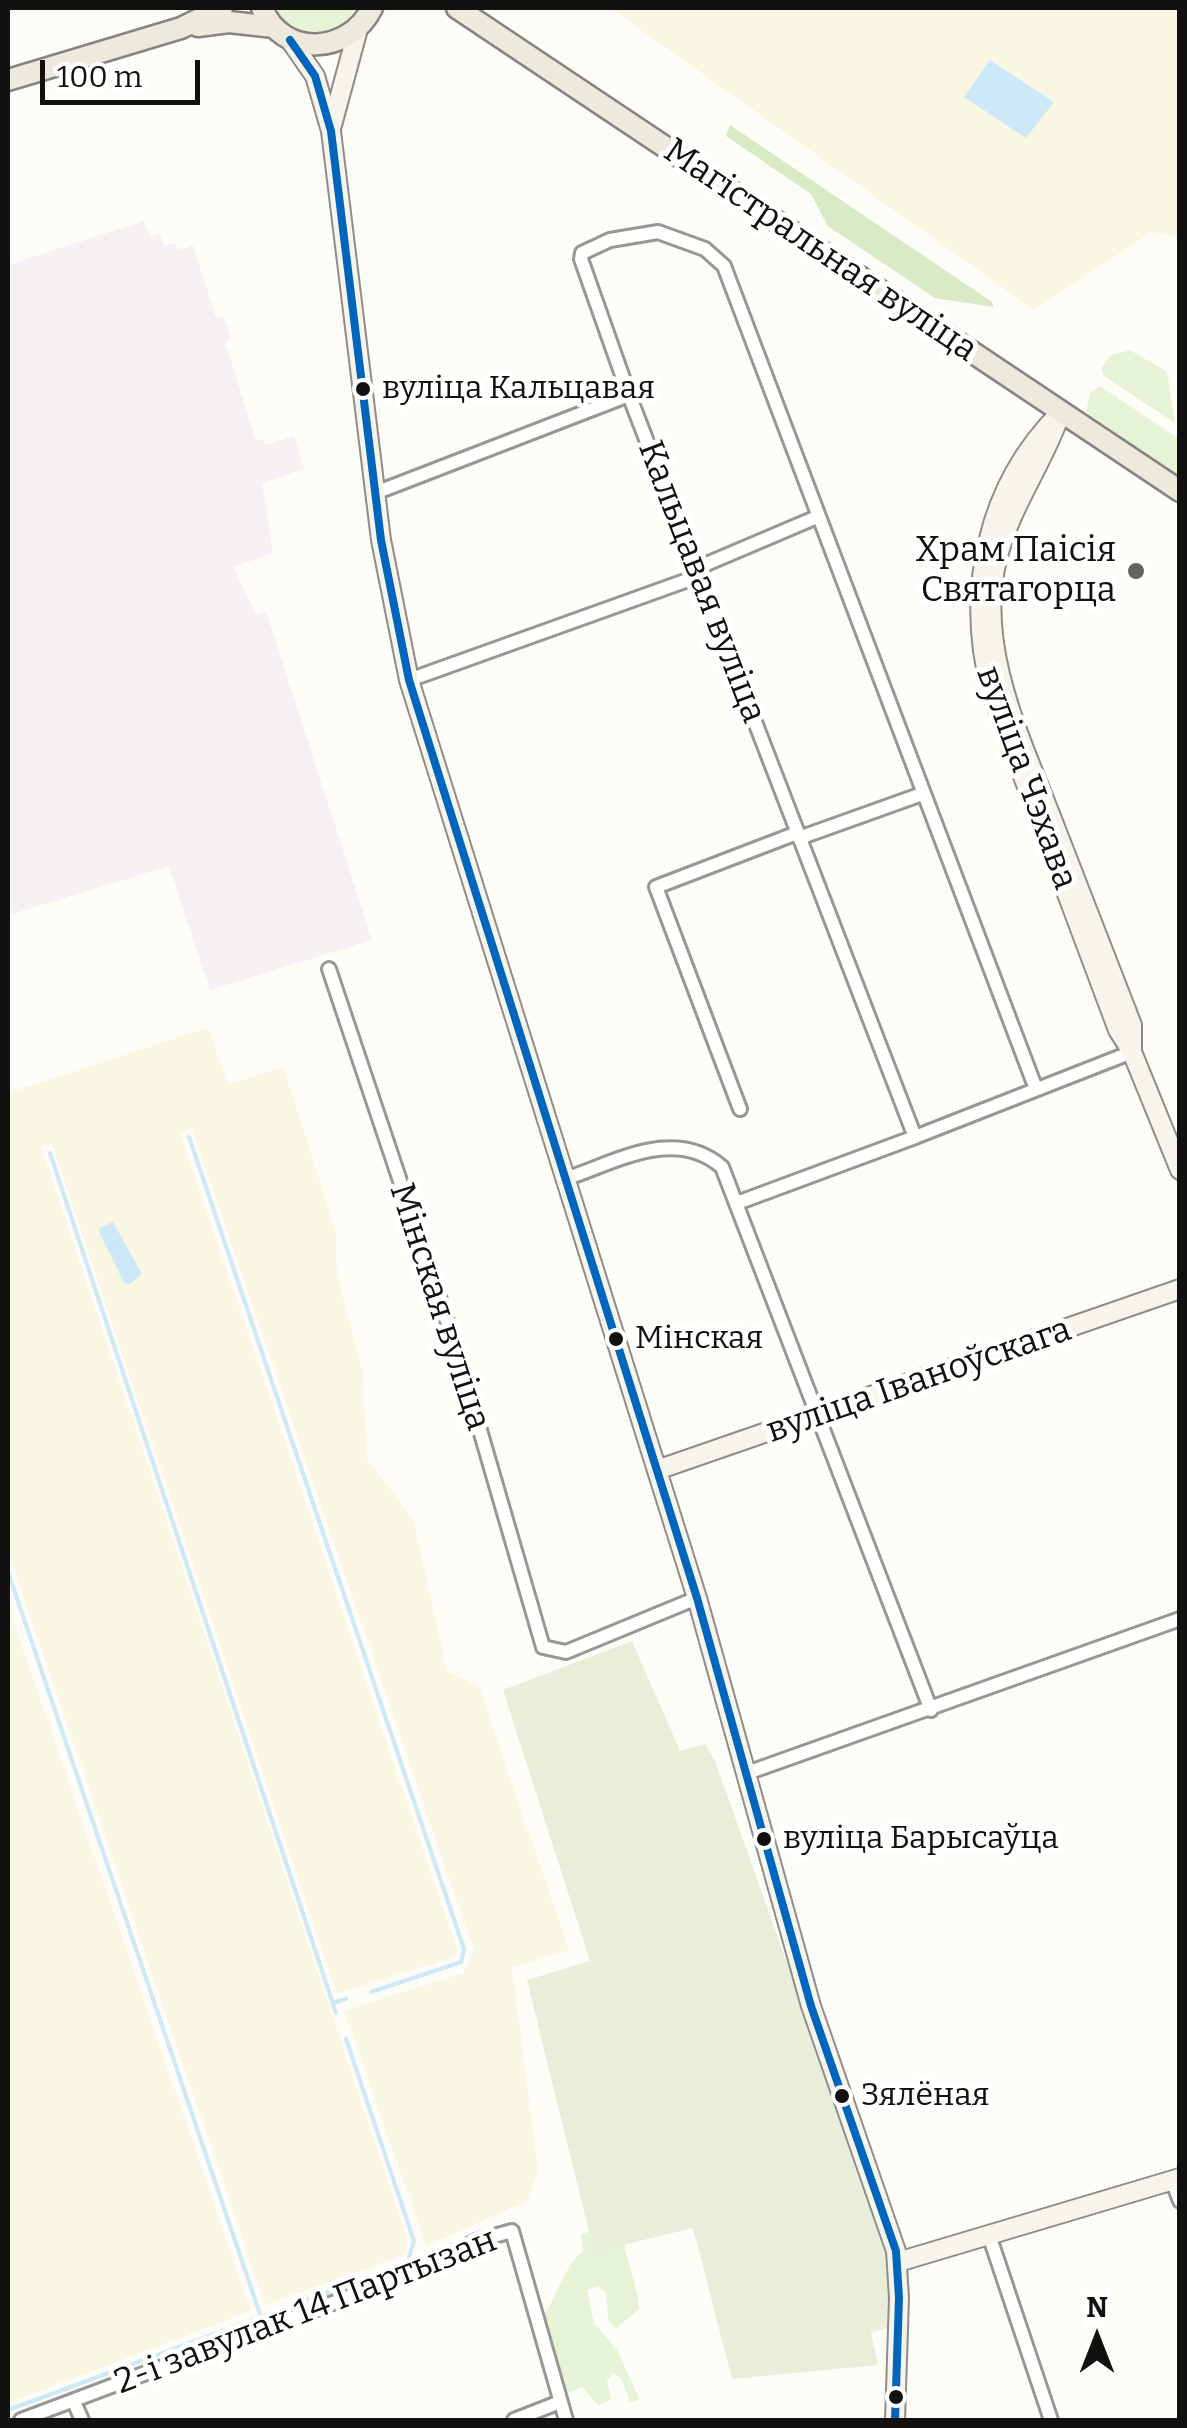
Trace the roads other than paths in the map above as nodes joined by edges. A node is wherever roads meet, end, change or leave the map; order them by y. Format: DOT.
graph roads {
  1 [pos="222,8"];
  2 [pos="262,8"];
  3 [pos="394,8"];
  4 [pos="457,8"];
  5 [pos="366,19"];
  6 [pos="182,28"];
  7 [pos="282,33"];
  8 [pos="8,80"];
  9 [pos="331,130"];
  10 [pos="629,395"];
  11 [pos="1061,412"];
  12 [pos="1180,491"];
  13 [pos="376,493"];
  14 [pos="816,517"];
  15 [pos="699,576"];
  16 [pos="408,680"];
  17 [pos="922,794"];
  18 [pos="798,836"];
  19 [pos="329,969"];
  20 [pos="1132,1052"];
  21 [pos="1036,1089"];
  22 [pos="740,1109"];
  23 [pos="915,1138"];
  24 [pos="1180,1170"];
  25 [pos="565,1179"];
  26 [pos="737,1203"];
  27 [pos="1180,1289"];
  28 [pos="816,1417"];
  29 [pos="657,1470"];
  30 [pos="697,1598"];
  31 [pos="1180,1618"];
  32 [pos="931,1710"];
  33 [pos="747,1773"];
  34 [pos="1176,2179"];
  35 [pos="1180,2201"];
  36 [pos="988,2236"];
  37 [pos="898,2262"];
  38 [pos="74,2402"];
  39 [pos="560,2402"];
  40 [pos="21,2420"];
  41 [pos="82,2420"];
  42 [pos="514,2420"];
  43 [pos="566,2420"];
  44 [pos="895,2420"];
  45 [pos="1051,2420"];
  1 -- 6 [label="main road"];
  2 -- 7 [label="main road"];
  3 -- 5 [label="main road"];
  4 -- 11 [label="main road, Магістральная вуліца"];
  5 -- 7 [label="main road"];
  5 -- 9 [label="main road"];
  6 -- 7 [label="main road"];
  6 -- 8 [label="main road"];
  7 -- 9 [label="main road"];
  9 -- 13 [label="main road"];
  10 -- 13 [label="street"];
  10 -- 14 [label="street, Кальцавая вуліца"];
  10 -- 15 [label="street, Кальцавая вуліца"];
  11 -- 12 [label="main road, Магістральная вуліца"];
  11 -- 20 [label="main road, вуліца Чэхава"];
  13 -- 16 [label="main road"];
  14 -- 15 [label="street"];
  14 -- 17 [label="street, Кальцавая вуліца"];
  15 -- 16 [label="street"];
  15 -- 18 [label="street, Кальцавая вуліца"];
  16 -- 25 [label="main road"];
  17 -- 18 [label="street"];
  17 -- 21 [label="street, Кальцавая вуліца"];
  18 -- 22 [label="street"];
  18 -- 23 [label="street, Кальцавая вуліца"];
  19 -- 30 [label="street, Мінская вуліца"];
  20 -- 21 [label="street"];
  20 -- 24 [label="main road, вуліца Чэхава"];
  21 -- 23 [label="street"];
  23 -- 26 [label="street"];
  25 -- 26 [label="street"];
  25 -- 29 [label="main road"];
  26 -- 28 [label="street"];
  27 -- 28 [label="main road, вуліца Іваноўскага"];
  28 -- 29 [label="main road, вуліца Іваноўскага"];
  28 -- 32 [label="street"];
  29 -- 30 [label="main road"];
  30 -- 33 [label="main road"];
  31 -- 32 [label="street"];
  32 -- 33 [label="street"];
  33 -- 37 [label="main road"];
  34 -- 35 [label="street"];
  34 -- 36 [label="main road"];
  36 -- 37 [label="main road"];
  36 -- 45 [label="street"];
  37 -- 44 [label="main road"];
  38 -- 39 [label="street, 2-і завулак 14 Партызан"];
  38 -- 40 [label="street"];
  38 -- 41 [label="street, 2-і завулак 14 Партызан"];
  39 -- 42 [label="street"];
  39 -- 43 [label="street"];
}
